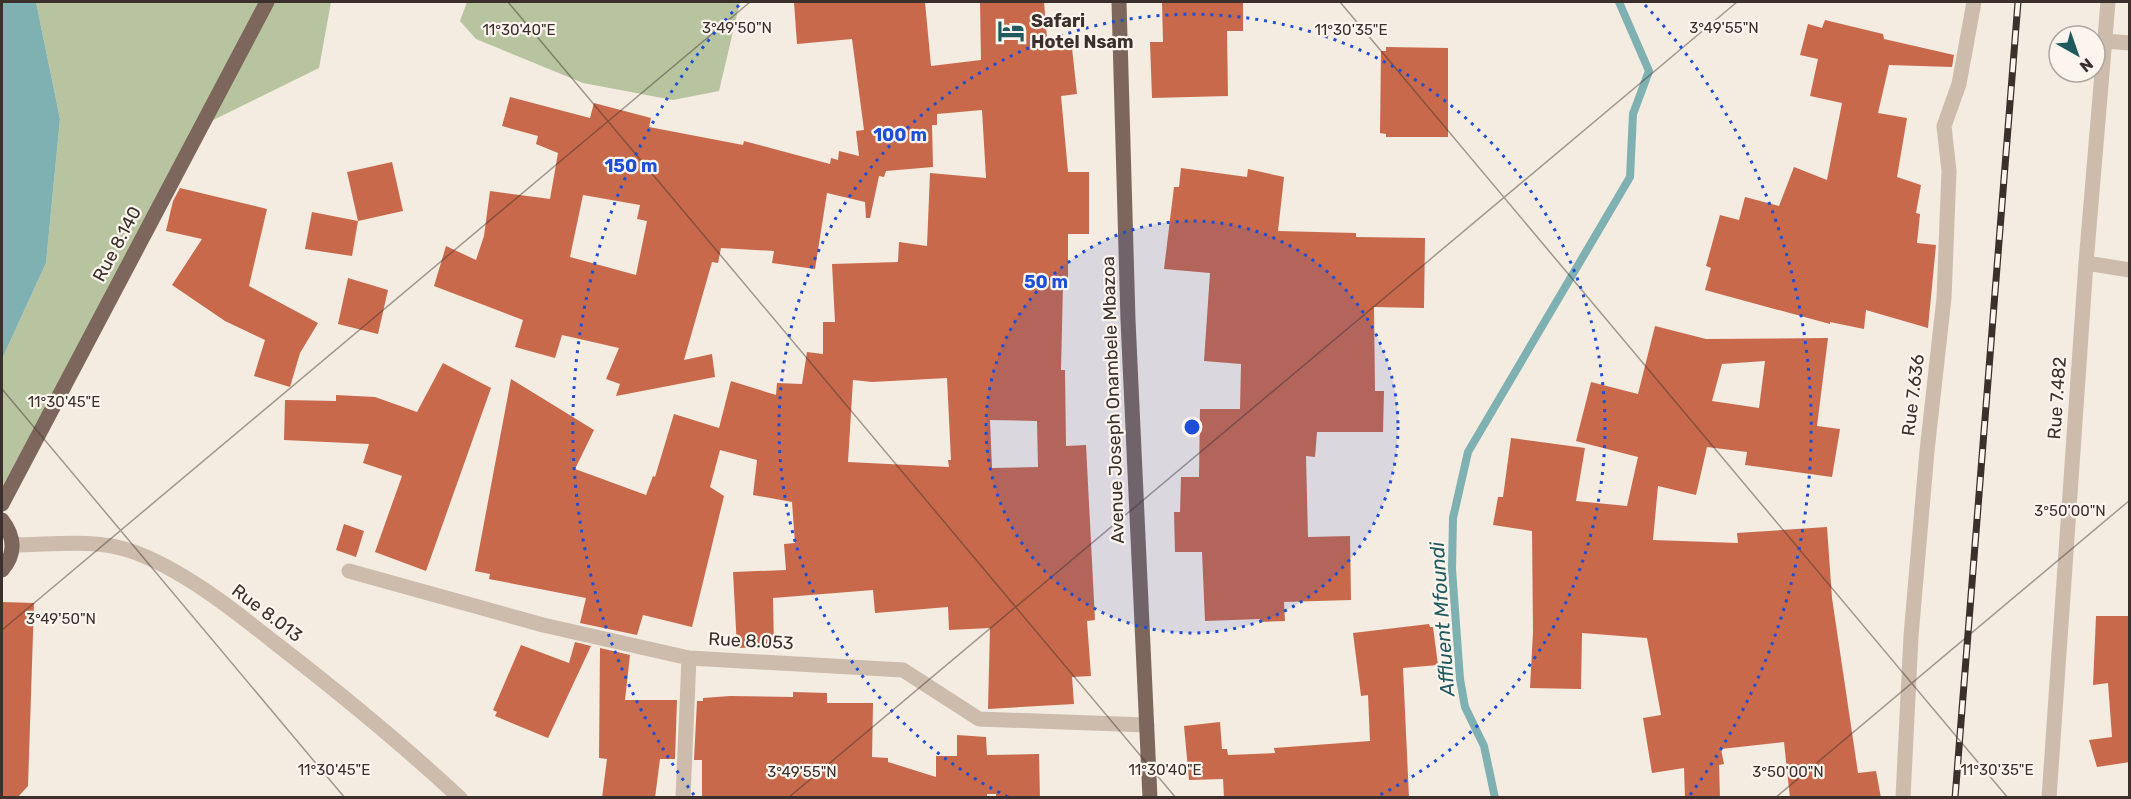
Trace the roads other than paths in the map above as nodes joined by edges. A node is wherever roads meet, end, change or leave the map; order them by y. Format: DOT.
graph roads {
  1 [pos="267,2"];
  2 [pos="1119,2"];
  3 [pos="1974,2"];
  4 [pos="2108,2"];
  5 [pos="2106,24"];
  6 [pos="2107,41"];
  7 [pos="2130,43"];
  8 [pos="2101,84"];
  9 [pos="2086,263"];
  10 [pos="2130,270"];
  11 [pos="2,504"];
  12 [pos="2,520"];
  13 [pos="13,545"];
  14 [pos="2,570"];
  15 [pos="349,571"];
  16 [pos="689,658"];
  17 [pos="1147,725"];
  18 [pos="460,798"];
  19 [pos="683,798"];
  20 [pos="1150,798"];
  21 [pos="1903,798"];
  22 [pos="2049,798"];
  1 -- 11 [label="main road, Rue 8.140"];
  2 -- 17 [label="main road, Avenue Joseph Onambele Mbazoa"];
  3 -- 21 [label="street, Rue 7.636"];
  4 -- 5 [label="street, Rue 7.482"];
  6 -- 7 [label="street"];
  8 -- 9 [label="street, Rue 7.482"];
  9 -- 10 [label="street"];
  9 -- 22 [label="street, Rue 7.482"];
  12 -- 13 [label="main road"];
  13 -- 14 [label="main road"];
  13 -- 18 [label="street, Rue 8.013"];
  15 -- 16 [label="street, Rue 8.053"];
  16 -- 17 [label="street, Rue 8.053"];
  16 -- 19 [label="street"];
  17 -- 20 [label="main road, Avenue Joseph Onambele Mbazoa"];
}
